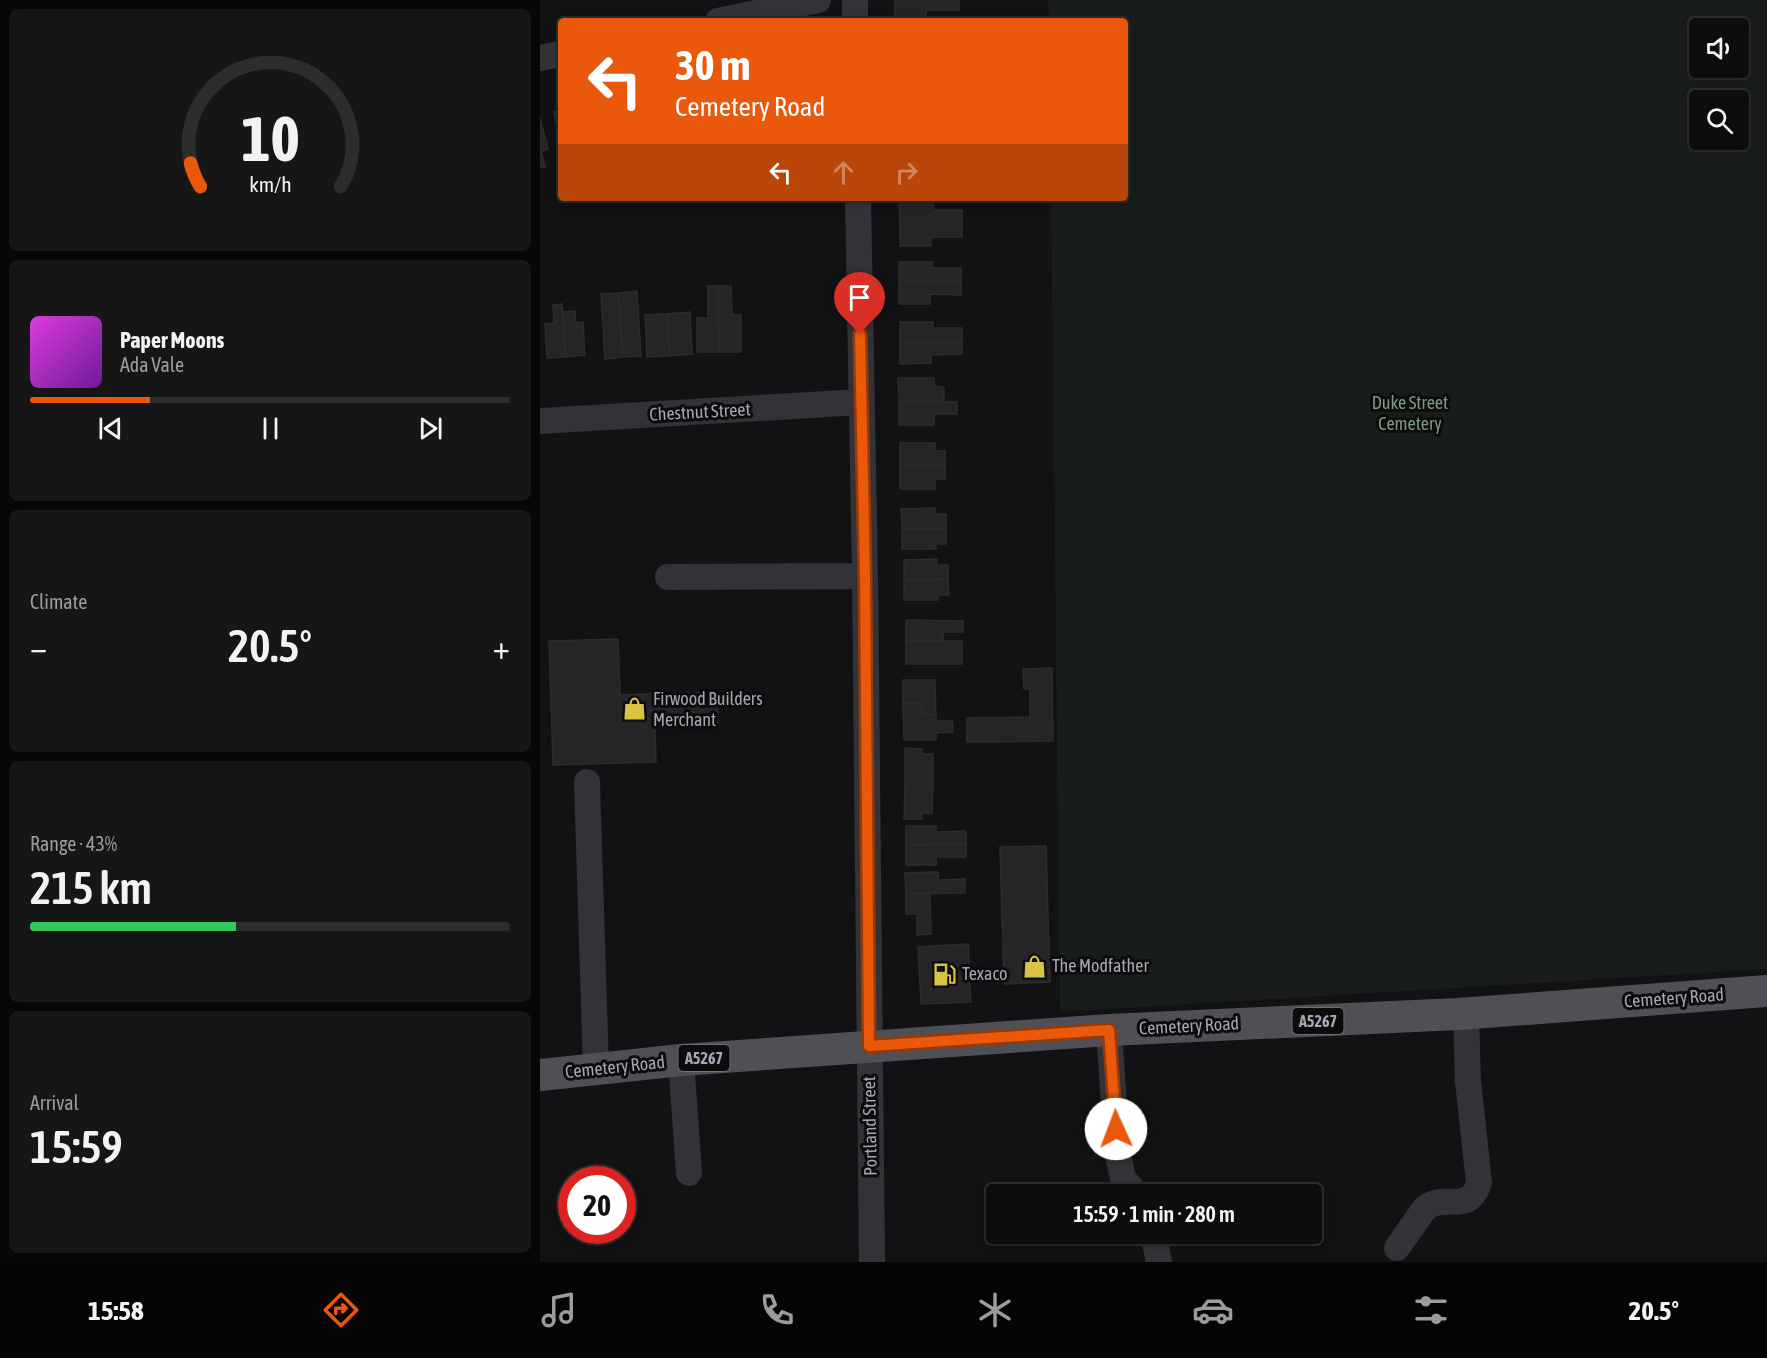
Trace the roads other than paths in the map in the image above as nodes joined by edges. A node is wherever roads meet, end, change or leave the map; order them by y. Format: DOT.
graph roads {
  1 [pos="818,0"];
  2 [pos="855,0"];
  3 [pos="732,18"];
  4 [pos="855,18"];
  5 [pos="558,55"];
  6 [pos="540,58"];
  7 [pos="858,201"];
  8 [pos="861,402"];
  9 [pos="540,421"];
  10 [pos="865,576"];
  11 [pos="668,577"];
  12 [pos="587,782"];
  13 [pos="1767,991"];
  14 [pos="1466,1014"];
  15 [pos="1109,1030"];
  16 [pos="869,1046"];
  17 [pos="681,1060"];
  18 [pos="596,1069"];
  19 [pos="540,1075"];
  20 [pos="689,1173"];
  21 [pos="1128,1184"];
  22 [pos="1156,1244"];
  23 [pos="1397,1248"];
  24 [pos="872,1262"];
  25 [pos="1159,1262"];
  1 -- 3 [label="street"];
  2 -- 4 [label="street"];
  5 -- 6 [label="street"];
  7 -- 8 [label="street, Portland Street"];
  8 -- 9 [label="street, Chestnut Street"];
  8 -- 10 [label="street, Portland Street"];
  10 -- 11 [label="street"];
  10 -- 16 [label="street, Portland Street"];
  12 -- 18 [label="street"];
  13 -- 14 [label="main road, Cemetery Road / A5267"];
  14 -- 15 [label="main road, Cemetery Road / A5267"];
  14 -- 23 [label="street"];
  15 -- 16 [label="main road, Cemetery Road / A5267"];
  15 -- 21 [label="street"];
  16 -- 17 [label="main road, Cemetery Road / A5267"];
  16 -- 24 [label="street, Portland Street"];
  17 -- 18 [label="main road, Cemetery Road / A5267"];
  17 -- 20 [label="street"];
  18 -- 19 [label="main road, Cemetery Road / A5267"];
  22 -- 25 [label="street"];
}
